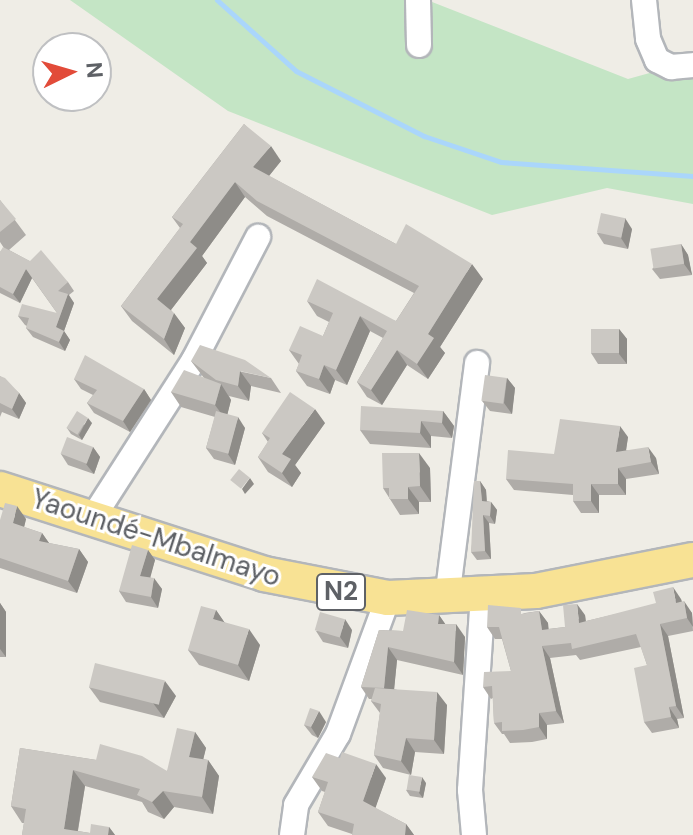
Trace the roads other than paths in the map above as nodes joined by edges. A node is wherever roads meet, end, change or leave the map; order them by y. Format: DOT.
graph roads {
  1 [pos="418,0"];
  2 [pos="644,0"];
  3 [pos="419,45"];
  4 [pos="693,65"];
  5 [pos="258,237"];
  6 [pos="477,363"];
  7 [pos="0,489"];
  8 [pos="92,519"];
  9 [pos="693,560"];
  10 [pos="483,594"];
  11 [pos="388,598"];
  12 [pos="447,598"];
  13 [pos="292,835"];
  14 [pos="474,835"];
  1 -- 3 [label="street"];
  2 -- 4 [label="street"];
  5 -- 8 [label="street"];
  6 -- 12 [label="street"];
  7 -- 8 [label="highway, Yaoundé-Mbalmayo / N2"];
  8 -- 11 [label="highway, Yaoundé-Mbalmayo / N2"];
  9 -- 10 [label="highway, Yaoundé-Mbalmayo / N2"];
  10 -- 12 [label="highway, Yaoundé-Mbalmayo / N2"];
  10 -- 14 [label="street"];
  11 -- 12 [label="highway, Yaoundé-Mbalmayo / N2"];
  11 -- 13 [label="street"];
}
